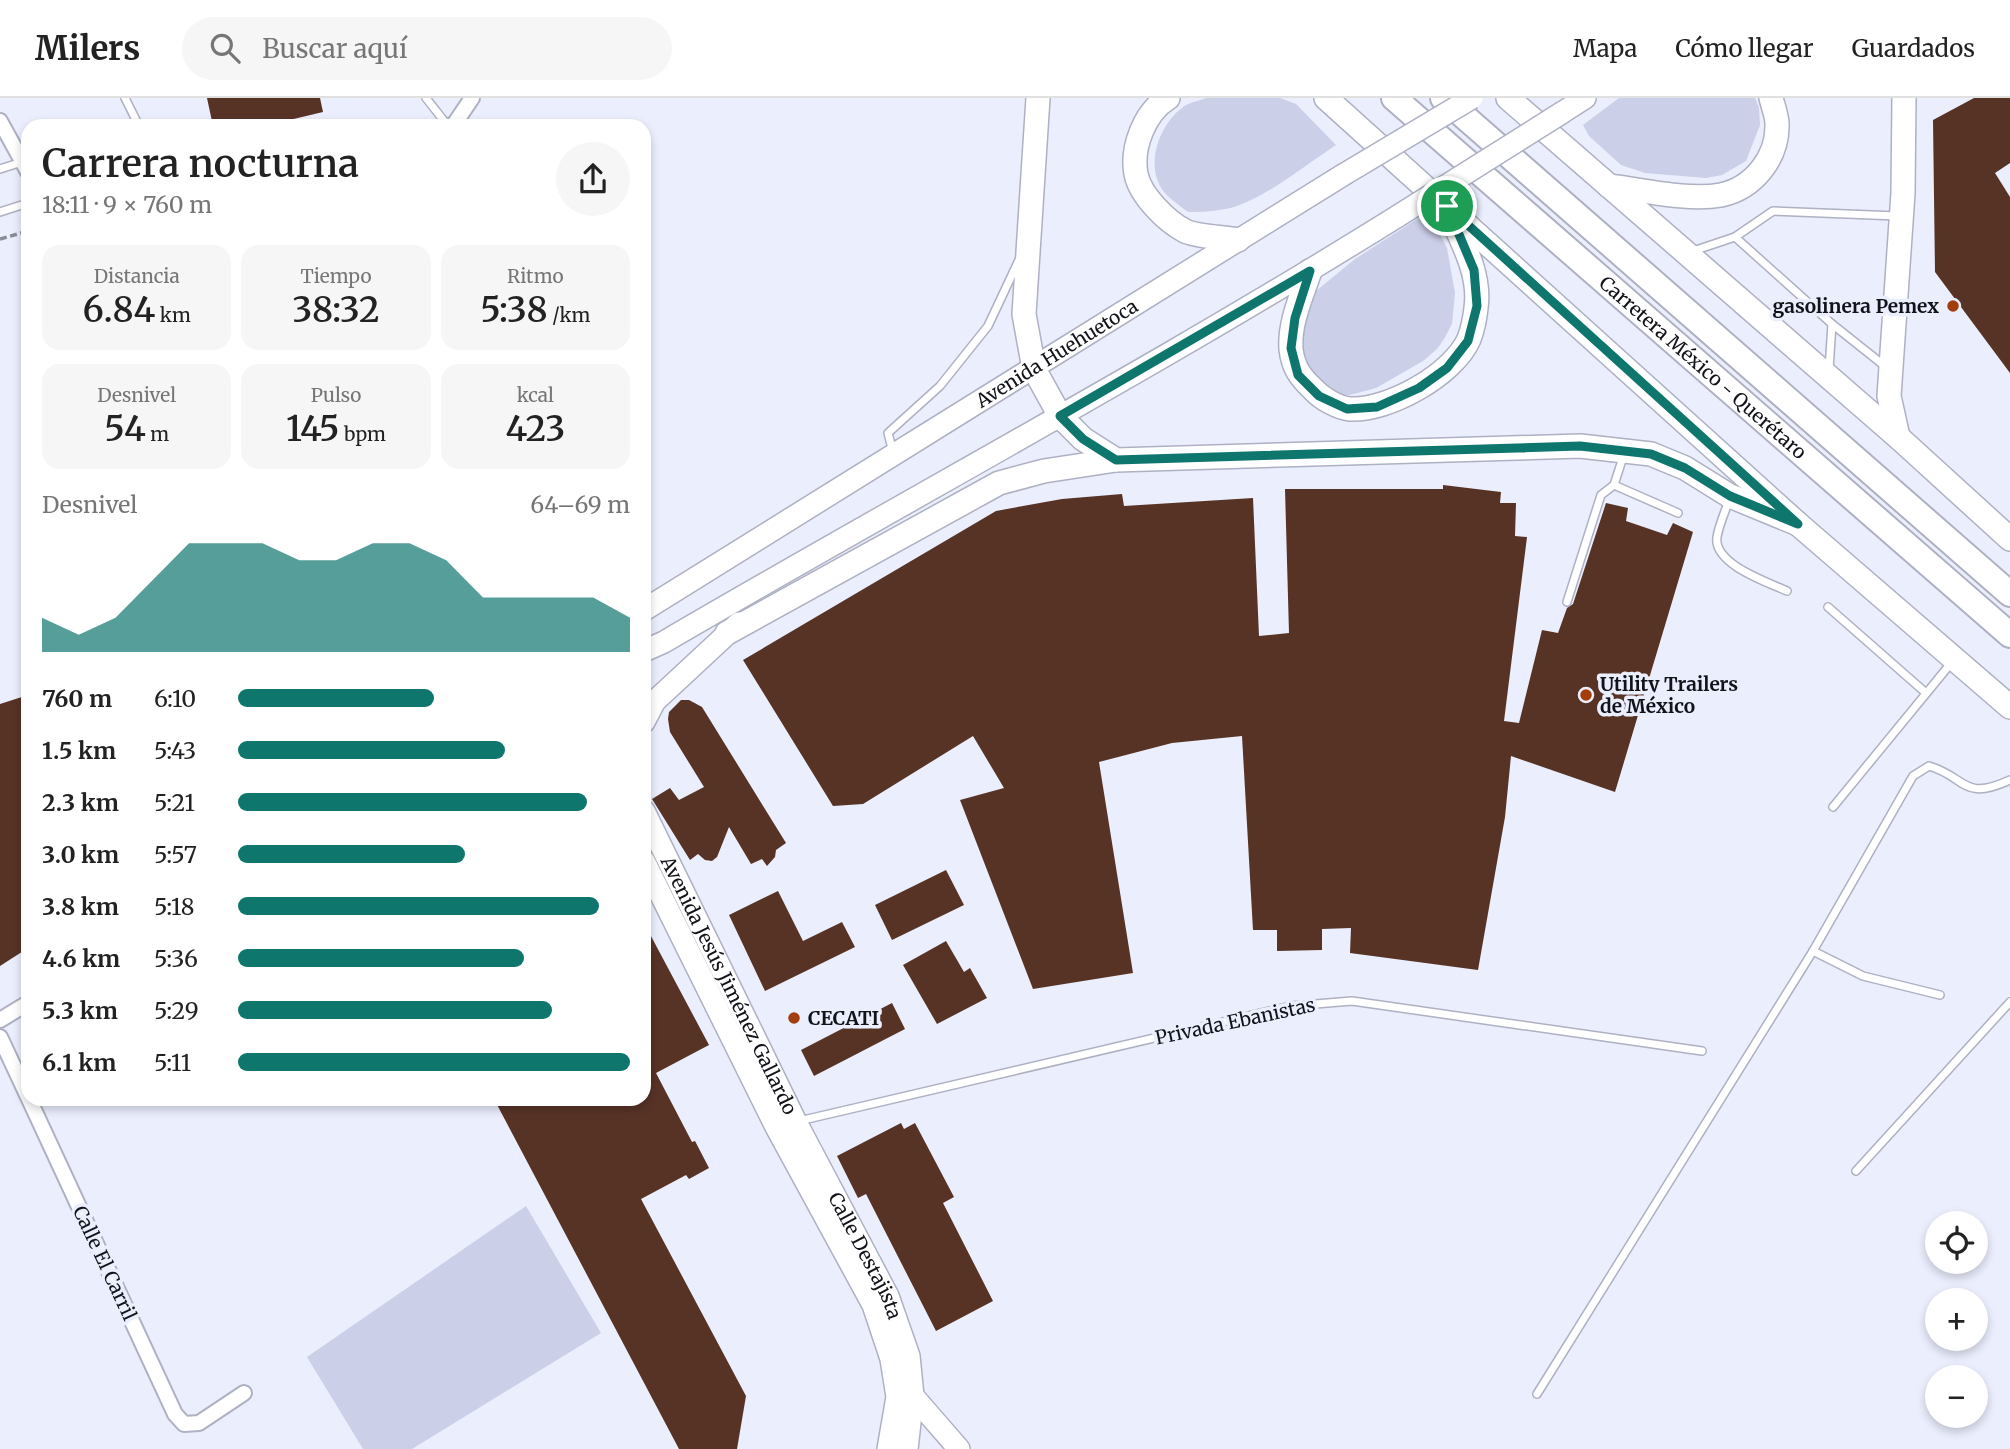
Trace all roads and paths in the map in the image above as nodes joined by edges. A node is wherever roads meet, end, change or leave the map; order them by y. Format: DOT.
graph roads {
  1 [pos="125,98"];
  2 [pos="426,98"];
  3 [pos="472,98"];
  4 [pos="1038,98"];
  5 [pos="1168,98"];
  6 [pos="1325,98"];
  7 [pos="1394,98"];
  8 [pos="1443,98"];
  9 [pos="1472,98"];
  10 [pos="1508,98"];
  11 [pos="1585,98"];
  12 [pos="1771,98"];
  13 [pos="1904,98"];
  14 [pos="136,119"];
  15 [pos="444,119"];
  16 [pos="456,119"];
  17 [pos="0,121"];
  18 [pos="21,160"];
  19 [pos="21,167"];
  20 [pos="0,169"];
  21 [pos="1609,186"];
  22 [pos="21,205"];
  23 [pos="1447,206"];
  24 [pos="0,212"];
  25 [pos="1901,216"];
  26 [pos="21,233"];
  27 [pos="1735,237"];
  28 [pos="0,239"];
  29 [pos="1238,240"];
  30 [pos="1027,243"];
  31 [pos="1686,253"];
  32 [pos="1310,271"];
  33 [pos="1832,324"];
  34 [pos="1034,369"];
  35 [pos="1891,370"];
  36 [pos="1828,377"];
  37 [pos="1060,416"];
  38 [pos="1898,437"];
  39 [pos="1625,450"];
  40 [pos="894,453"];
  41 [pos="1116,460"];
  42 [pos="1614,485"];
  43 [pos="1730,496"];
  44 [pos="1678,513"];
  45 [pos="1798,524"];
  46 [pos="2010,539"];
  47 [pos="827,546"];
  48 [pos="1787,591"];
  49 [pos="2010,594"];
  50 [pos="1567,602"];
  51 [pos="651,606"];
  52 [pos="1828,607"];
  53 [pos="727,633"];
  54 [pos="2010,635"];
  55 [pos="651,648"];
  56 [pos="1954,659"];
  57 [pos="1926,693"];
  58 [pos="2010,707"];
  59 [pos="651,709"];
  60 [pos="2010,780"];
  61 [pos="1833,807"];
  62 [pos="651,826"];
  63 [pos="651,874"];
  64 [pos="1813,951"];
  65 [pos="1940,995"];
  66 [pos="0,1002"];
  67 [pos="2010,1002"];
  68 [pos="21,1007"];
  69 [pos="4,1018"];
  70 [pos="0,1037"];
  71 [pos="1702,1051"];
  72 [pos="21,1083"];
  73 [pos="32,1106"];
  74 [pos="786,1125"];
  75 [pos="1856,1171"];
  76 [pos="244,1393"];
  77 [pos="1537,1395"];
  78 [pos="905,1396"];
  79 [pos="888,1449"];
  80 [pos="907,1449"];
  81 [pos="959,1449"];
  1 -- 14 [label="lane"];
  2 -- 15 [label="lane"];
  3 -- 16 [label="street"];
  4 -- 30 [label="main road"];
  5 -- 29 [label="main road"];
  6 -- 23 [label="main road"];
  7 -- 54 [label="highway, Carretera México - Querétaro"];
  8 -- 49 [label="highway, Carretera México - Querétaro"];
  9 -- 29 [label="main road, Avenida Huehuetoca, bridge"];
  10 -- 21 [label="main road"];
  11 -- 32 [label="main road, bridge"];
  12 -- 21 [label="main road"];
  13 -- 25 [label="main road"];
  17 -- 18 [label="street"];
  19 -- 20 [label="lane"];
  21 -- 31 [label="main road"];
  22 -- 24 [label="lane"];
  23 -- 32 [label="main road"];
  23 -- 45 [label="main road"];
  25 -- 27 [label="lane"];
  25 -- 35 [label="main road"];
  26 -- 28 [label="path"];
  27 -- 31 [label="lane"];
  27 -- 33 [label="lane"];
  29 -- 34 [label="main road, Avenida Huehuetoca"];
  30 -- 34 [label="main road"];
  30 -- 40 [label="lane"];
  31 -- 36 [label="main road"];
  32 -- 37 [label="main road"];
  33 -- 35 [label="lane"];
  33 -- 36 [label="lane"];
  34 -- 37 [label="main road"];
  34 -- 40 [label="main road, Avenida Huehuetoca"];
  35 -- 38 [label="main road"];
  36 -- 38 [label="main road"];
  37 -- 41 [label="main road"];
  37 -- 47 [label="main road"];
  38 -- 46 [label="main road"];
  39 -- 41 [label="main road"];
  39 -- 42 [label="lane"];
  39 -- 43 [label="main road"];
  40 -- 51 [label="main road, Avenida Huehuetoca"];
  41 -- 53 [label="main road"];
  42 -- 44 [label="lane"];
  42 -- 50 [label="lane"];
  43 -- 45 [label="main road"];
  43 -- 48 [label="lane"];
  45 -- 56 [label="main road"];
  47 -- 53 [label="main road"];
  47 -- 55 [label="main road"];
  52 -- 57 [label="lane"];
  53 -- 59 [label="main road"];
  56 -- 57 [label="lane"];
  56 -- 58 [label="main road"];
  57 -- 61 [label="lane"];
  60 -- 64 [label="lane"];
  62 -- 74 [label="main road, Avenida Jesús Jiménez Gallardo"];
  63 -- 74 [label="main road, Avenida Jesús Jiménez Gallardo"];
  64 -- 65 [label="lane"];
  64 -- 77 [label="lane"];
  66 -- 69 [label="street"];
  67 -- 75 [label="lane"];
  68 -- 69 [label="street"];
  70 -- 72 [label="street, Calle El Carril"];
  71 -- 74 [label="lane, Privada Ebanistas"];
  73 -- 76 [label="street, Calle El Carril"];
  74 -- 78 [label="main road, Calle Destajista"];
  78 -- 79 [label="main road, Calle Destajista"];
  78 -- 80 [label="main road, Calle Destajista"];
  78 -- 81 [label="main road"];
}
